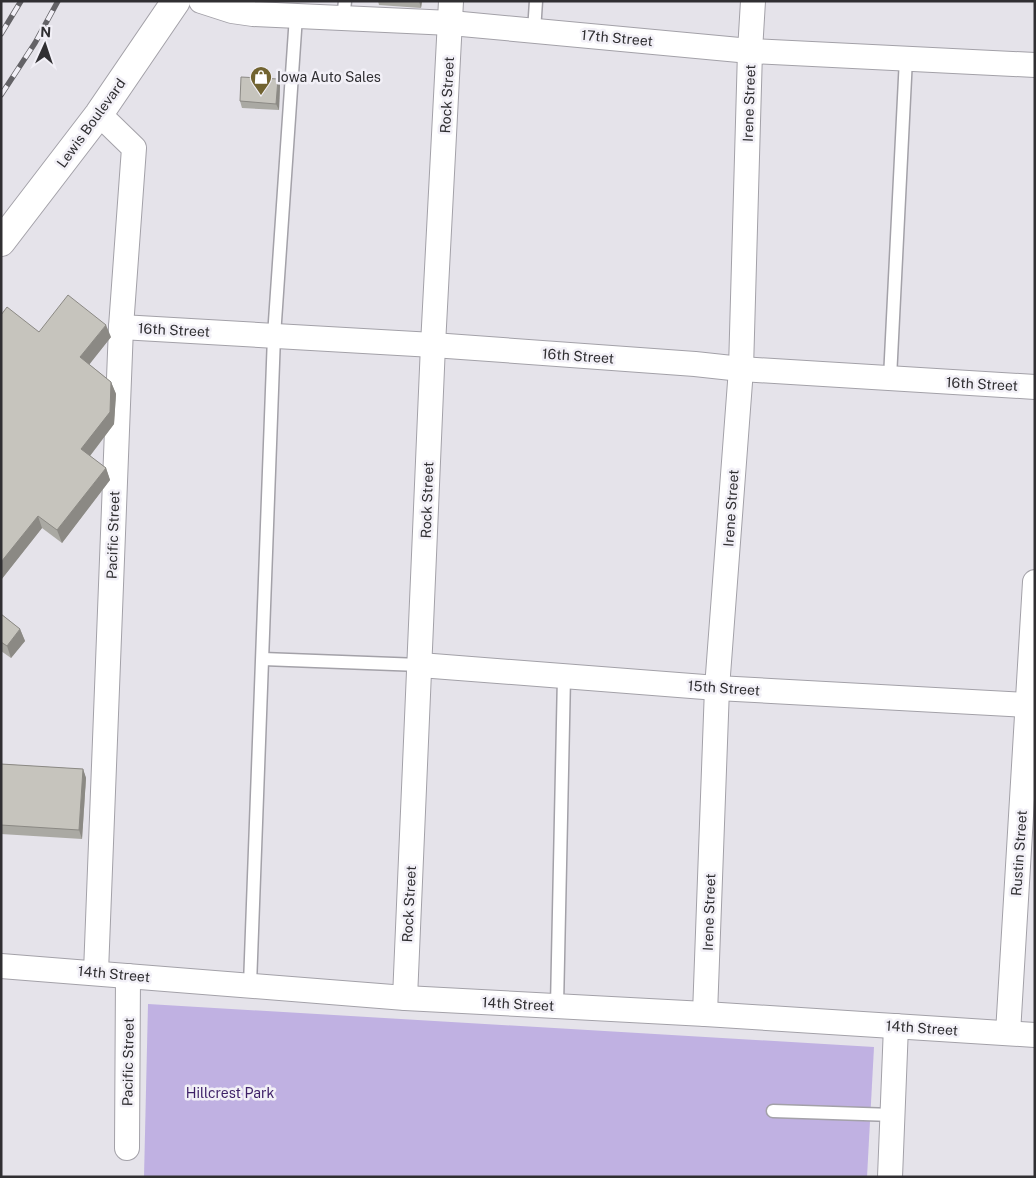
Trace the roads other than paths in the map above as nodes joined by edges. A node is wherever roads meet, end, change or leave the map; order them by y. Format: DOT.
graph roads {
  1 [pos="176,1"];
  2 [pos="201,1"];
  3 [pos="536,1"];
  4 [pos="753,1"];
  5 [pos="344,10"];
  6 [pos="451,12"];
  7 [pos="296,16"];
  8 [pos="534,31"];
  9 [pos="750,51"];
  10 [pos="906,58"];
  11 [pos="1035,65"];
  12 [pos="99,114"];
  13 [pos="1,242"];
  14 [pos="121,328"];
  15 [pos="274,336"];
  16 [pos="433,345"];
  17 [pos="741,369"];
  18 [pos="890,378"];
  19 [pos="1035,387"];
  20 [pos="1035,582"];
  21 [pos="263,659"];
  22 [pos="420,665"];
  23 [pos="564,676"];
  24 [pos="717,688"];
  25 [pos="1028,706"];
  26 [pos="1,966"];
  27 [pos="96,972"];
  28 [pos="128,976"];
  29 [pos="250,985"];
  30 [pos="405,998"];
  31 [pos="557,1006"];
  32 [pos="705,1014"];
  33 [pos="896,1026"];
  34 [pos="1008,1033"];
  35 [pos="1035,1035"];
  36 [pos="773,1111"];
  37 [pos="893,1115"];
  38 [pos="127,1148"];
  39 [pos="890,1177"];
  1 -- 12 [label="main road, Lewis Boulevard"];
  2 -- 7 [label="street, 17th Street"];
  3 -- 8 [label="lane"];
  4 -- 9 [label="street, Irene Street"];
  5 -- 6 [label="street, 17th Street"];
  5 -- 7 [label="street, 17th Street"];
  6 -- 8 [label="street, 17th Street"];
  6 -- 16 [label="street, Rock Street"];
  7 -- 15 [label="lane"];
  8 -- 9 [label="street, 17th Street"];
  9 -- 10 [label="street, 17th Street"];
  9 -- 17 [label="street, Irene Street"];
  10 -- 11 [label="street, 17th Street"];
  10 -- 18 [label="lane"];
  12 -- 13 [label="main road, Lewis Boulevard"];
  12 -- 14 [label="street, Pacific Street"];
  14 -- 15 [label="street, 16th Street"];
  14 -- 27 [label="street, Pacific Street"];
  15 -- 16 [label="street, 16th Street"];
  15 -- 21 [label="lane"];
  16 -- 17 [label="street, 16th Street"];
  16 -- 22 [label="street, Rock Street"];
  17 -- 18 [label="street, 16th Street"];
  17 -- 24 [label="street, Irene Street"];
  18 -- 19 [label="street, 16th Street"];
  20 -- 25 [label="street, Rustin Street"];
  21 -- 22 [label="lane"];
  21 -- 29 [label="lane"];
  22 -- 23 [label="street, 15th Street"];
  22 -- 30 [label="street, Rock Street"];
  23 -- 24 [label="street, 15th Street"];
  23 -- 31 [label="lane"];
  24 -- 25 [label="street, 15th Street"];
  24 -- 32 [label="street, Irene Street"];
  25 -- 34 [label="street, Rustin Street"];
  26 -- 27 [label="street, 14th Street"];
  27 -- 28 [label="street, 14th Street"];
  28 -- 29 [label="street, 14th Street"];
  28 -- 38 [label="street, Pacific Street"];
  29 -- 30 [label="street, 14th Street"];
  30 -- 31 [label="street, 14th Street"];
  31 -- 32 [label="street, 14th Street"];
  32 -- 33 [label="street, 14th Street"];
  33 -- 34 [label="street, 14th Street"];
  33 -- 37 [label="street"];
  34 -- 35 [label="street, 14th Street"];
  36 -- 37 [label="lane"];
  37 -- 39 [label="street"];
}
